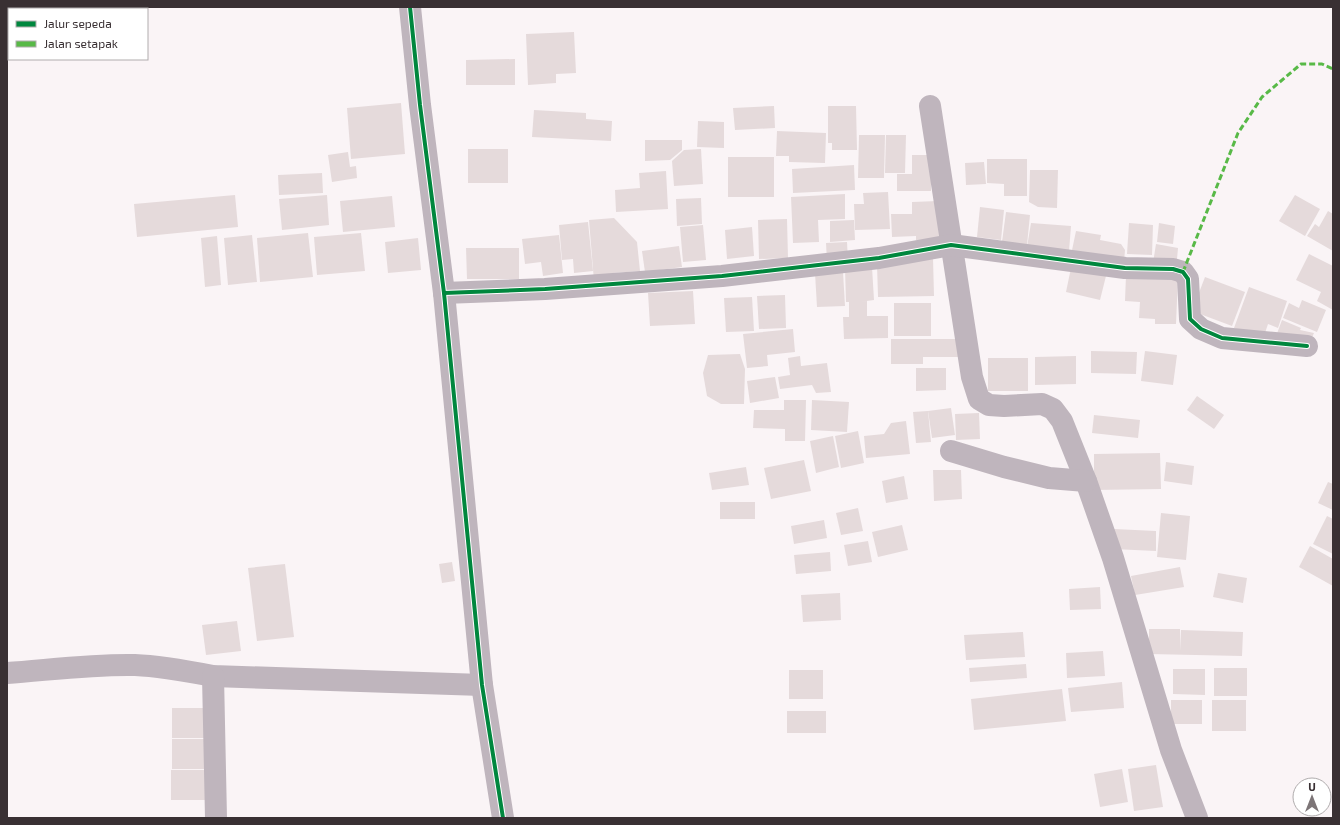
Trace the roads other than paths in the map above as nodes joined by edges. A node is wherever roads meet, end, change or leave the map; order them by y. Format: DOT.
graph roads {
  1 [pos="410,7"];
  2 [pos="930,106"];
  3 [pos="951,245"];
  4 [pos="444,294"];
  5 [pos="1307,346"];
  6 [pos="951,452"];
  7 [pos="1086,481"];
  8 [pos="7,673"];
  9 [pos="213,676"];
  10 [pos="482,685"];
  11 [pos="216,818"];
  12 [pos="503,818"];
  13 [pos="1197,818"];
  1 -- 4 [label="street"];
  2 -- 3 [label="street"];
  3 -- 4 [label="street"];
  3 -- 5 [label="street"];
  3 -- 7 [label="street"];
  4 -- 10 [label="street"];
  6 -- 7 [label="street"];
  7 -- 13 [label="street"];
  8 -- 9 [label="street"];
  9 -- 10 [label="street"];
  9 -- 11 [label="street"];
  10 -- 12 [label="street"];
}
